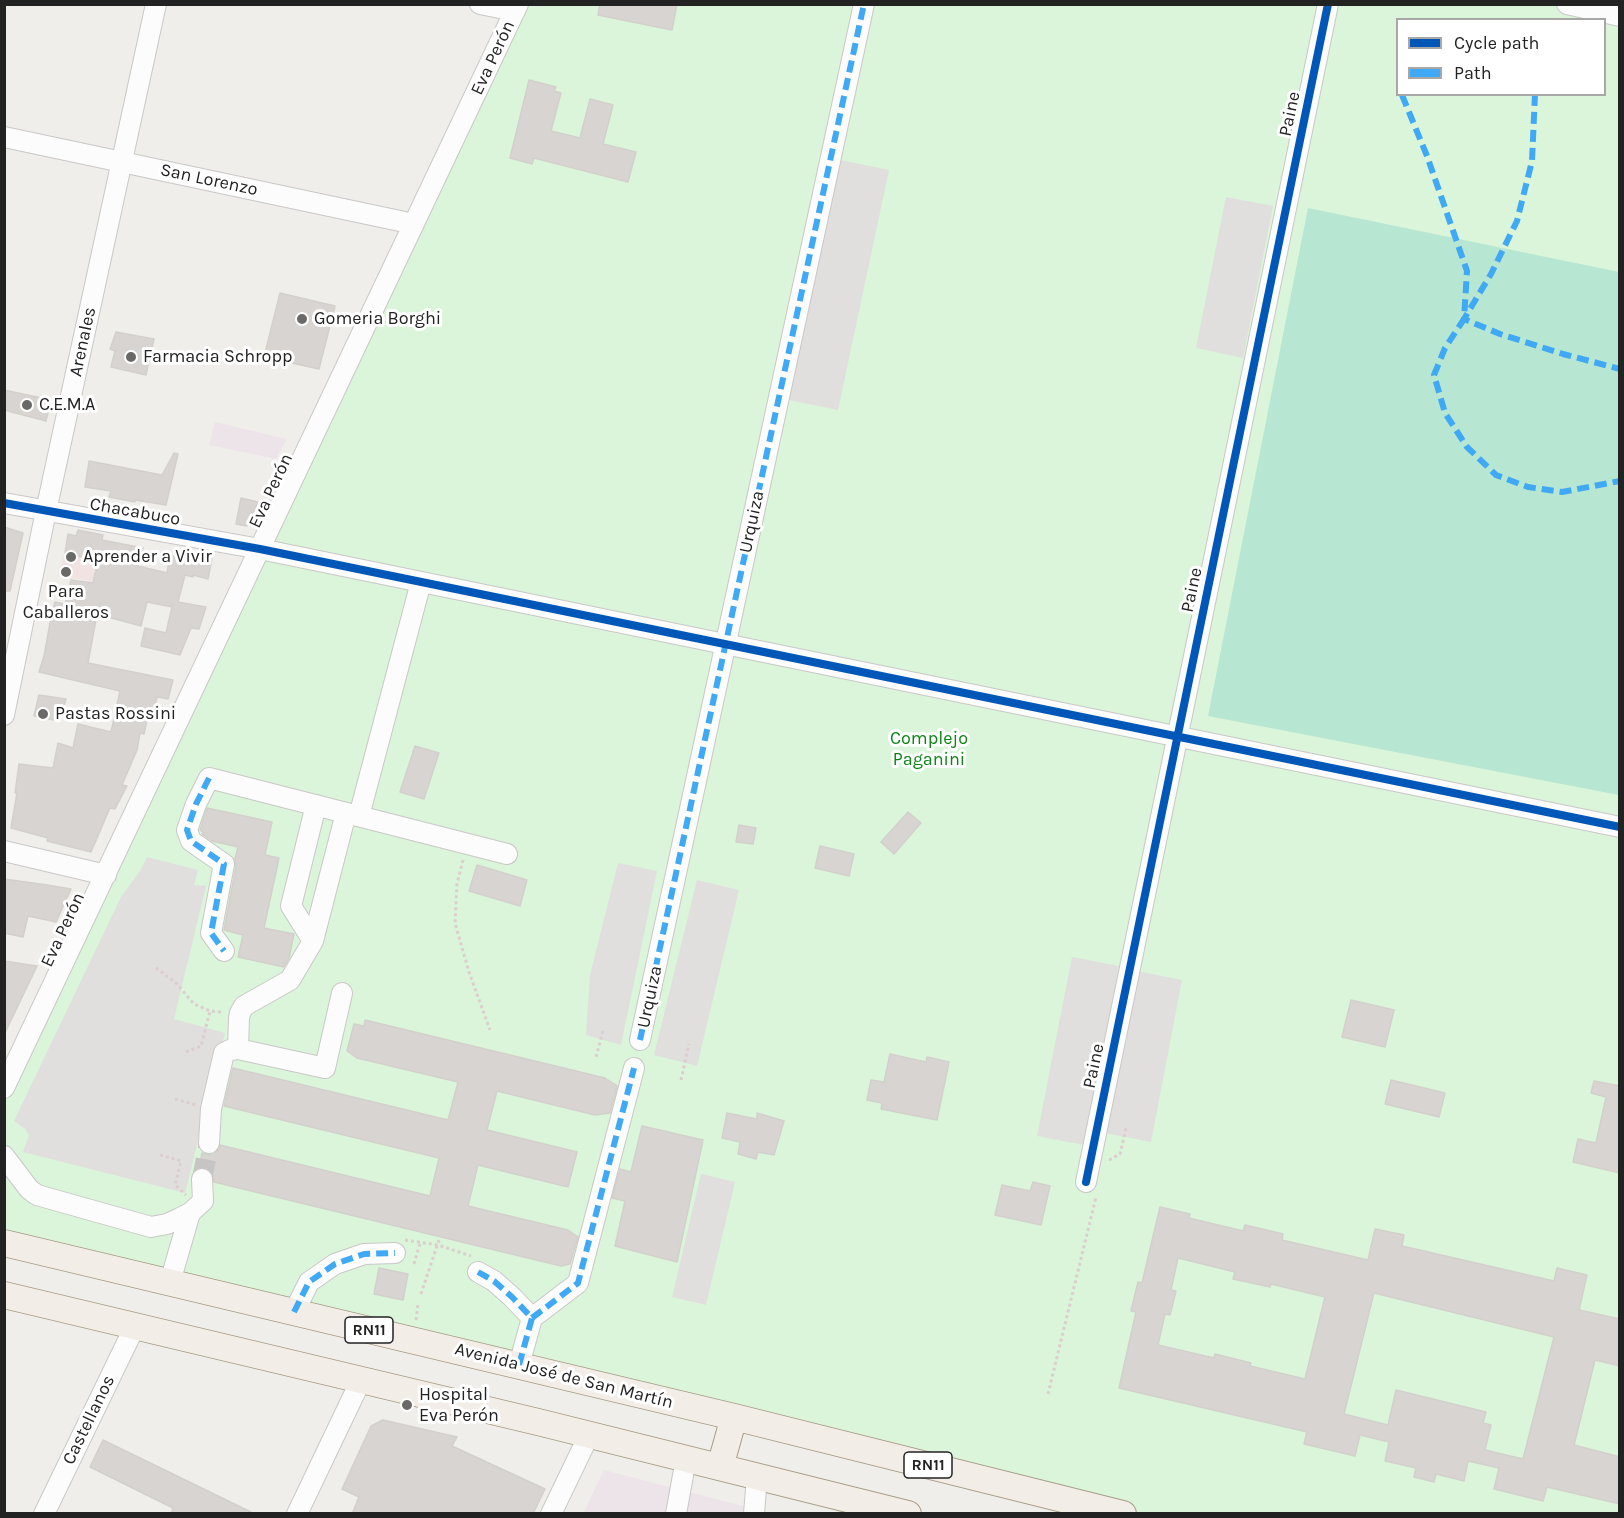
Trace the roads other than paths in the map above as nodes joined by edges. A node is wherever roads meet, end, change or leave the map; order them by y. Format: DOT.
graph roads {
  1 [pos="156,4"];
  2 [pos="480,4"];
  3 [pos="864,4"];
  4 [pos="1328,4"];
  5 [pos="1567,4"];
  6 [pos="517,8"];
  7 [pos="1620,16"];
  8 [pos="4,137"];
  9 [pos="122,161"];
  10 [pos="414,224"];
  11 [pos="4,503"];
  12 [pos="46,511"];
  13 [pos="260,549"];
  14 [pos="421,582"];
  15 [pos="726,644"];
  16 [pos="4,715"];
  17 [pos="1177,737"];
  18 [pos="316,805"];
  19 [pos="353,814"];
  20 [pos="1620,827"];
  21 [pos="4,851"];
  22 [pos="507,854"];
  23 [pos="106,874"];
  24 [pos="313,941"];
  25 [pos="224,951"];
  26 [pos="342,993"];
  27 [pos="640,1040"];
  28 [pos="238,1049"];
  29 [pos="634,1068"];
  30 [pos="4,1088"];
  31 [pos="208,1143"];
  32 [pos="4,1156"];
  33 [pos="202,1179"];
  34 [pos="1091,1189"];
  35 [pos="194,1209"];
  36 [pos="4,1243"];
  37 [pos="396,1247"];
  38 [pos="476,1266"];
  39 [pos="170,1282"];
  40 [pos="4,1295"];
  41 [pos="294,1312"];
  42 [pos="532,1318"];
  43 [pos="135,1326"];
  44 [pos="519,1365"];
  45 [pos="361,1380"];
  46 [pos="734,1417"];
  47 [pos="589,1435"];
  48 [pos="686,1459"];
  49 [pos="720,1467"];
  50 [pos="756,1476"];
  51 [pos="44,1514"];
  52 [pos="297,1514"];
  53 [pos="551,1514"];
  54 [pos="676,1514"];
  55 [pos="754,1514"];
  56 [pos="908,1514"];
  57 [pos="1123,1514"];
  1 -- 9 [label="street, Arenales"];
  2 -- 6 [label="street"];
  3 -- 15 [label="street, Urquiza"];
  4 -- 17 [label="street, Paine"];
  5 -- 7 [label="street"];
  6 -- 10 [label="street, Eva Perón"];
  8 -- 9 [label="street, San Lorenzo"];
  9 -- 10 [label="street, San Lorenzo"];
  9 -- 12 [label="street, Arenales"];
  10 -- 13 [label="street, Eva Perón"];
  11 -- 12 [label="street, Chacabuco"];
  12 -- 13 [label="street, Chacabuco"];
  12 -- 16 [label="street, Arenales"];
  13 -- 14 [label="street, Chacabuco"];
  13 -- 23 [label="street, Eva Perón"];
  14 -- 15 [label="street, Chacabuco"];
  14 -- 19 [label="street"];
  15 -- 17 [label="street, Chacabuco"];
  15 -- 27 [label="street, Urquiza"];
  17 -- 20 [label="street, Chacabuco"];
  17 -- 34 [label="street, Paine"];
  18 -- 19 [label="street"];
  18 -- 24 [label="street"];
  18 -- 25 [label="street"];
  19 -- 22 [label="street"];
  19 -- 24 [label="street"];
  21 -- 23 [label="street"];
  23 -- 30 [label="street, Eva Perón"];
  24 -- 28 [label="street"];
  26 -- 28 [label="street"];
  28 -- 31 [label="street"];
  29 -- 42 [label="street"];
  32 -- 35 [label="street"];
  33 -- 35 [label="street"];
  35 -- 39 [label="street"];
  36 -- 39 [label="main road, Avenida José de San Martín / RN11"];
  37 -- 41 [label="street"];
  38 -- 42 [label="street"];
  39 -- 41 [label="main road, Avenida José de San Martín / RN11"];
  40 -- 43 [label="main road"];
  41 -- 44 [label="main road, Avenida José de San Martín / RN11"];
  42 -- 44 [label="street"];
  43 -- 45 [label="main road"];
  43 -- 51 [label="street, Castellanos"];
  44 -- 46 [label="main road, Avenida José de San Martín / RN11"];
  45 -- 47 [label="main road"];
  45 -- 52 [label="street"];
  46 -- 49 [label="main road"];
  46 -- 57 [label="main road, Avenida José de San Martín / RN11"];
  47 -- 48 [label="main road"];
  47 -- 53 [label="street"];
  48 -- 49 [label="main road"];
  48 -- 54 [label="street"];
  49 -- 50 [label="main road"];
  50 -- 55 [label="street"];
  50 -- 56 [label="main road"];
}
